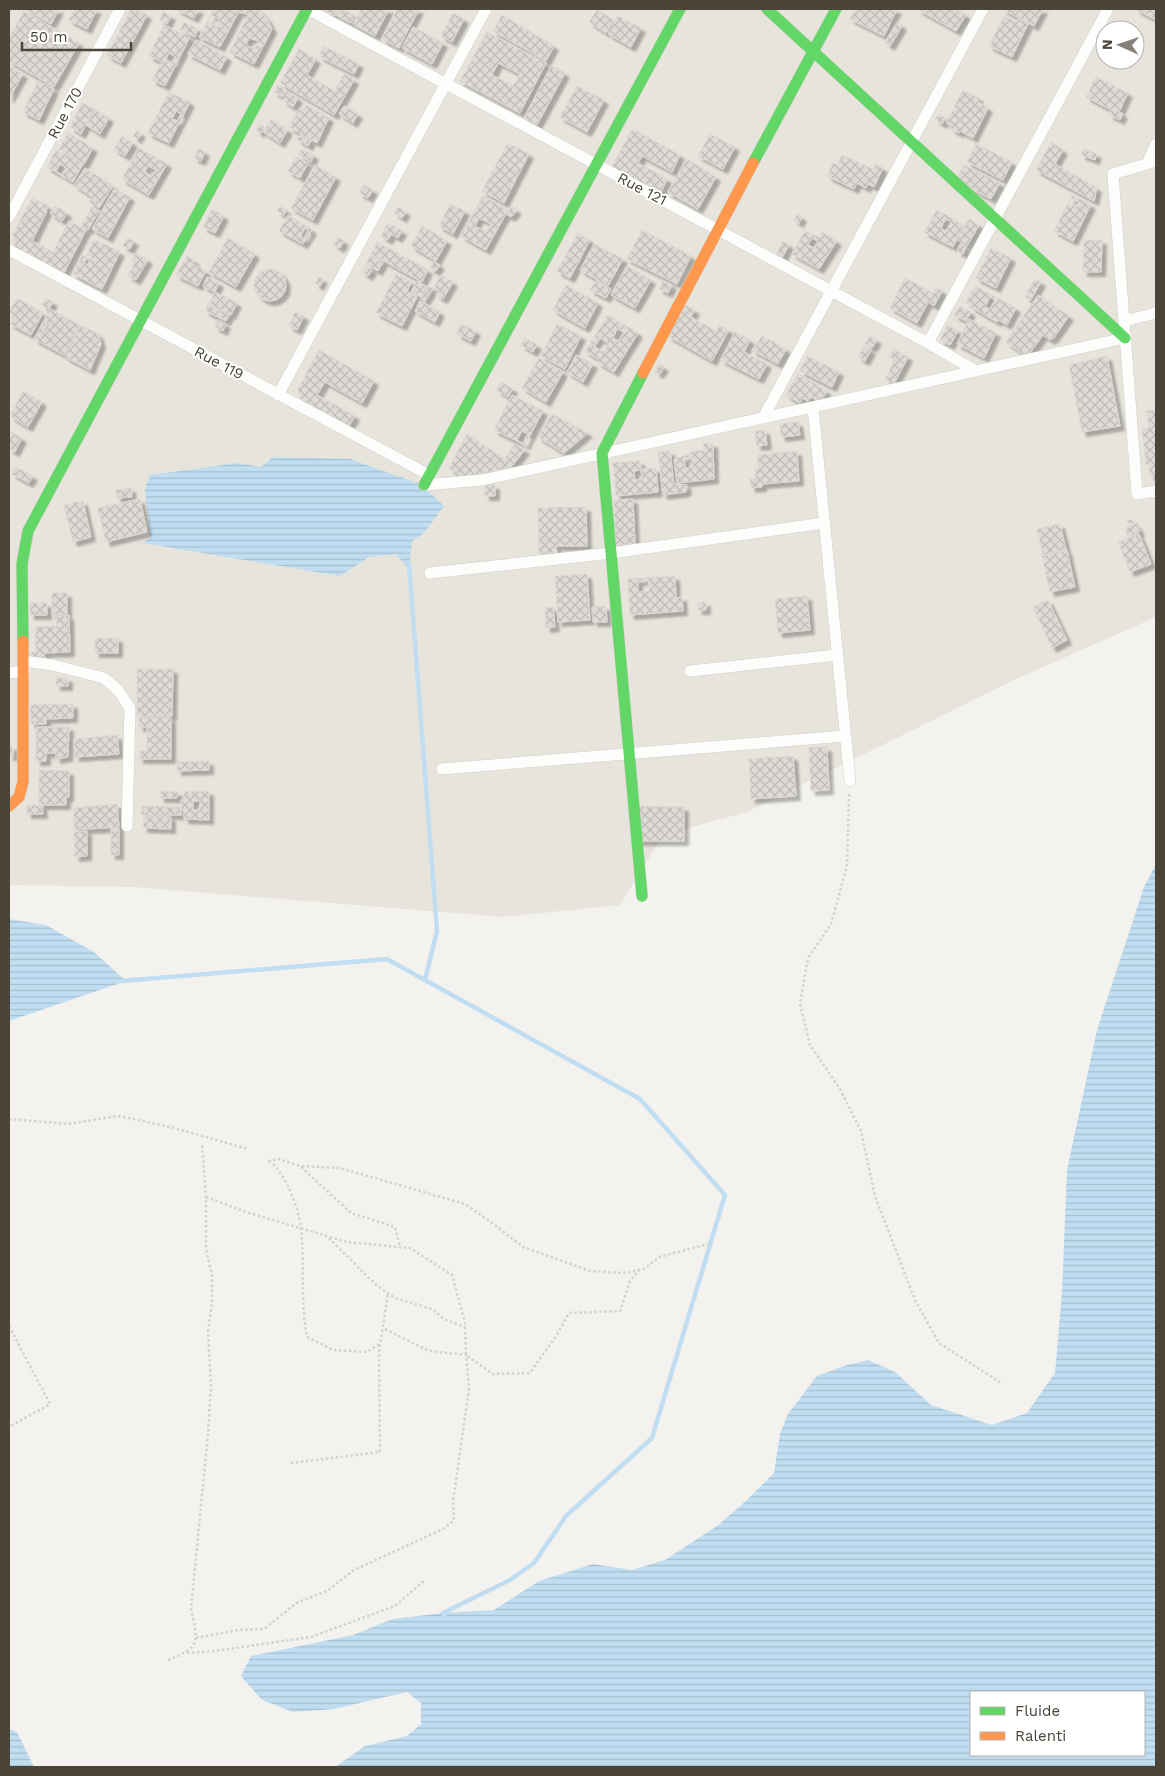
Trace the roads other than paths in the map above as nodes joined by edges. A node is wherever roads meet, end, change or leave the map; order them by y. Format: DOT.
graph roads {
  1 [pos="120,9"];
  2 [pos="307,9"];
  3 [pos="486,9"];
  4 [pos="680,9"];
  5 [pos="767,9"];
  6 [pos="836,9"];
  7 [pos="983,9"];
  8 [pos="1108,9"];
  9 [pos="813,52"];
  10 [pos="446,84"];
  11 [pos="912,142"];
  12 [pos="1156,144"];
  13 [pos="1151,162"];
  14 [pos="596,165"];
  15 [pos="9,217"];
  16 [pos="995,218"];
  17 [pos="717,230"];
  18 [pos="9,250"];
  19 [pos="831,291"];
  20 [pos="1156,313"];
  21 [pos="140,321"];
  22 [pos="1124,321"];
  23 [pos="1125,338"];
  24 [pos="928,343"];
  25 [pos="976,371"];
  26 [pos="278,395"];
  27 [pos="813,407"];
  28 [pos="763,418"];
  29 [pos="602,453"];
  30 [pos="426,480"];
  31 [pos="1156,491"];
  32 [pos="824,523"];
  33 [pos="611,553"];
  34 [pos="430,573"];
  35 [pos="837,655"];
  36 [pos="24,666"];
  37 [pos="690,671"];
  38 [pos="9,672"];
  39 [pos="845,736"];
  40 [pos="629,753"];
  41 [pos="442,768"];
  42 [pos="850,781"];
  43 [pos="9,806"];
  44 [pos="127,826"];
  45 [pos="642,896"];
  1 -- 15 [label="street, Rue 170"];
  2 -- 10 [label="street, Rue 121"];
  2 -- 21 [label="street"];
  3 -- 10 [label="street"];
  4 -- 14 [label="street"];
  5 -- 9 [label="street"];
  6 -- 9 [label="street"];
  7 -- 11 [label="street"];
  8 -- 16 [label="street"];
  9 -- 11 [label="street"];
  9 -- 17 [label="street"];
  10 -- 14 [label="street, Rue 121"];
  10 -- 26 [label="street"];
  11 -- 16 [label="street"];
  11 -- 19 [label="street"];
  12 -- 13 [label="street"];
  13 -- 22 [label="street"];
  14 -- 17 [label="street, Rue 121"];
  14 -- 30 [label="street"];
  16 -- 23 [label="street"];
  16 -- 24 [label="street"];
  17 -- 19 [label="street, Rue 121"];
  17 -- 29 [label="street"];
  18 -- 21 [label="street, Rue 119"];
  19 -- 24 [label="street, Rue 121"];
  19 -- 28 [label="street"];
  20 -- 22 [label="street"];
  21 -- 26 [label="street, Rue 119"];
  21 -- 36 [label="street"];
  22 -- 23 [label="street"];
  23 -- 25 [label="street"];
  23 -- 31 [label="street"];
  24 -- 25 [label="street, Rue 121"];
  25 -- 27 [label="street"];
  26 -- 30 [label="street, Rue 119"];
  27 -- 28 [label="street"];
  27 -- 32 [label="street"];
  28 -- 29 [label="street"];
  29 -- 30 [label="street"];
  29 -- 33 [label="street"];
  32 -- 33 [label="street"];
  32 -- 35 [label="street"];
  33 -- 34 [label="street"];
  33 -- 40 [label="street"];
  35 -- 37 [label="street"];
  35 -- 39 [label="street"];
  36 -- 38 [label="street"];
  36 -- 43 [label="street"];
  36 -- 44 [label="street"];
  39 -- 40 [label="street"];
  39 -- 42 [label="street"];
  40 -- 41 [label="street"];
  40 -- 45 [label="street"];
}
